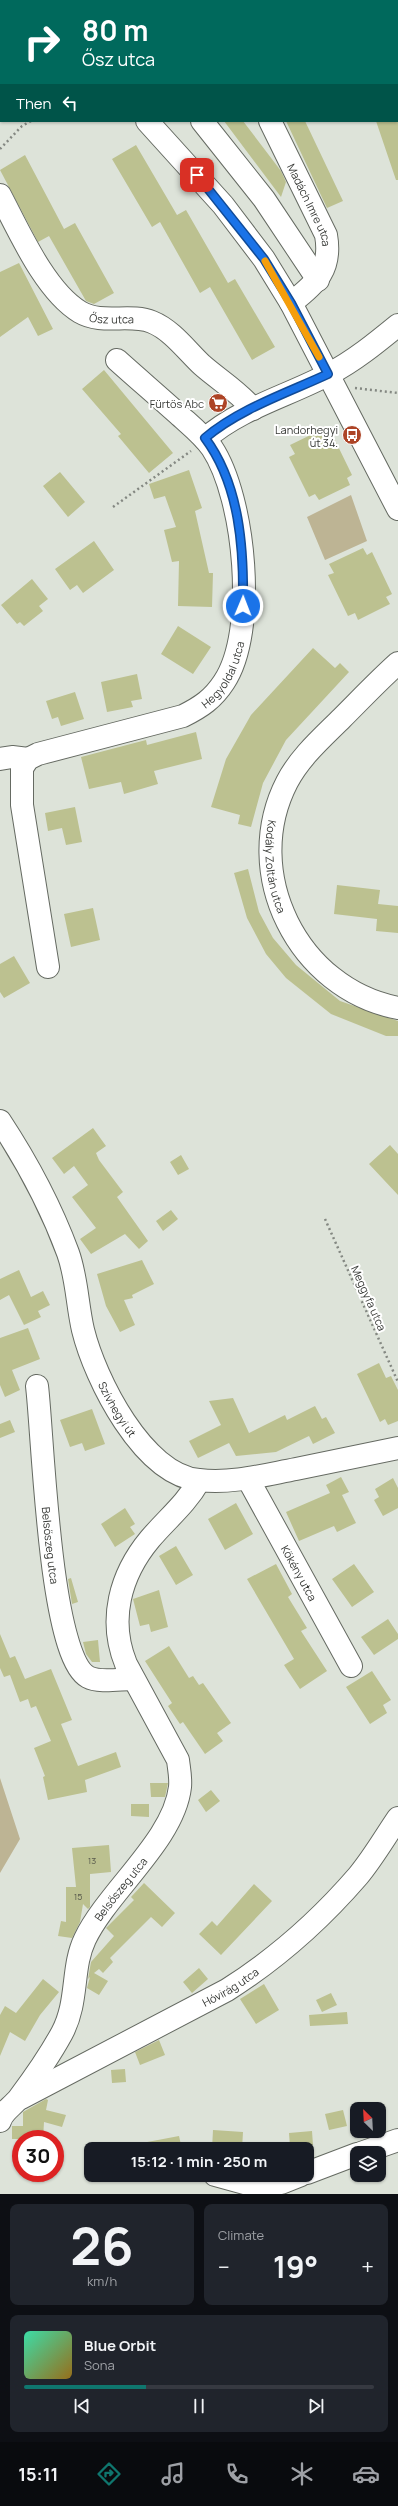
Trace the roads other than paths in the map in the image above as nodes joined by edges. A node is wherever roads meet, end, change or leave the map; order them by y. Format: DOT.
graph roads {
  1 [pos="148,122"];
  2 [pos="203,122"];
  3 [pos="270,122"];
  4 [pos="0,196"];
  5 [pos="318,280"];
  6 [pos="291,303"];
  7 [pos="398,325"];
  8 [pos="117,360"];
  9 [pos="328,374"];
  10 [pos="253,409"];
  11 [pos="205,438"];
  12 [pos="398,509"];
  13 [pos="398,663"];
  14 [pos="28,758"];
  15 [pos="0,759"];
  16 [pos="48,967"];
  17 [pos="398,1008"];
  18 [pos="0,1121"];
  19 [pos="37,1386"];
  20 [pos="398,1448"];
  21 [pos="248,1479"];
  22 [pos="199,1480"];
  23 [pos="351,1666"];
  24 [pos="133,1679"];
  25 [pos="398,1818"];
  26 [pos="18,2100"];
  27 [pos="0,2121"];
  28 [pos="398,2140"];
  29 [pos="381,2146"];
  30 [pos="350,2157"];
  31 [pos="314,2170"];
  32 [pos="241,2182"];
  33 [pos="284,2182"];
  1 -- 6 [label="street"];
  2 -- 5 [label="street"];
  3 -- 5 [label="street, Madách Imre utca"];
  4 -- 10 [label="street, Ősz utca"];
  5 -- 6 [label="street, Madách Imre utca"];
  6 -- 9 [label="street"];
  7 -- 9 [label="street"];
  8 -- 11 [label="street, Hegyoldal utca"];
  9 -- 10 [label="street"];
  9 -- 12 [label="street"];
  10 -- 11 [label="street"];
  11 -- 14 [label="street, Hegyoldal utca"];
  13 -- 17 [label="street, Kodály Zoltán utca"];
  14 -- 15 [label="street, Hegyoldal utca"];
  14 -- 16 [label="street"];
  18 -- 22 [label="street, Szívhegyi út"];
  19 -- 24 [label="street, Belsőszeg utca"];
  20 -- 21 [label="street, Szívhegyi út"];
  21 -- 22 [label="street, Szívhegyi út"];
  21 -- 23 [label="street, Kökény utca"];
  22 -- 24 [label="street, Belsőszeg utca"];
  24 -- 26 [label="street, Belsőszeg utca"];
  25 -- 26 [label="street, Hóvirág utca"];
  26 -- 27 [label="street"];
  28 -- 29 [label="street"];
  30 -- 31 [label="street"];
  32 -- 33 [label="street"];
}
